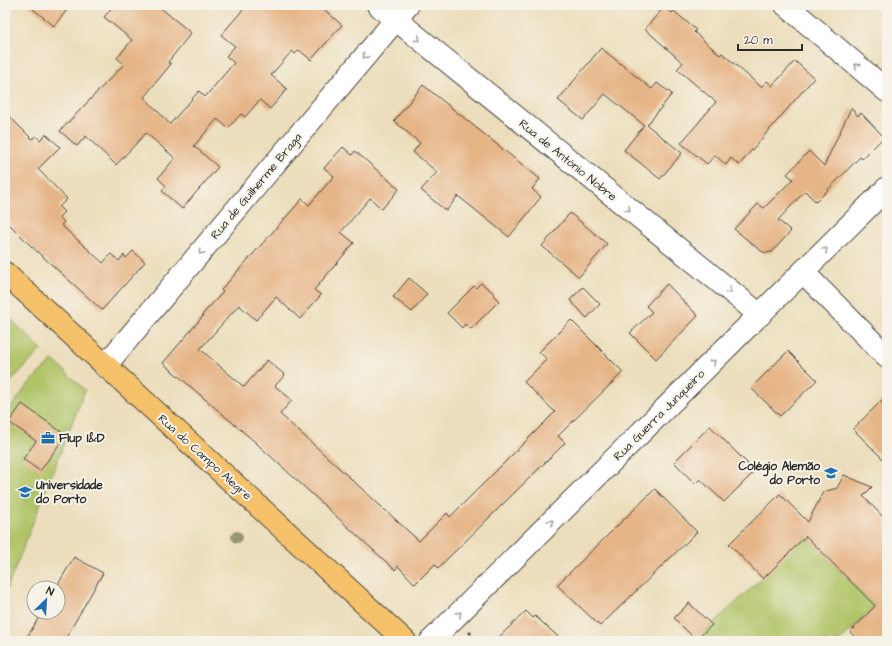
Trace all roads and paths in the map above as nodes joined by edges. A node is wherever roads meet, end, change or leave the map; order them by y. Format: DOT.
graph roads {
  1 [pos="378,5"];
  2 [pos="786,5"];
  3 [pos="402,13"];
  4 [pos="887,91"];
  5 [pos="887,188"];
  6 [pos="802,272"];
  7 [pos="5,273"];
  8 [pos="760,315"];
  9 [pos="887,357"];
  10 [pos="105,366"];
  11 [pos="468,636"];
  12 [pos="405,641"];
  13 [pos="431,641"];
  14 [pos="479,641"];
  1 -- 3 [label="street, Rua de António Nobre"];
  4 -- 2 [label="street, one-way"];
  3 -- 8 [label="street, Rua de António Nobre, one-way"];
  3 -- 10 [label="street, Rua de Guilherme Braga, one-way"];
  6 -- 5 [label="street, Rua Guerra Junqueiro, one-way"];
  6 -- 8 [label="street, Rua Guerra Junqueiro"];
  6 -- 9 [label="street"];
  7 -- 10 [label="main road, Rua do Campo Alegre"];
  13 -- 8 [label="street, Rua Guerra Junqueiro, one-way"];
  10 -- 12 [label="main road, Rua do Campo Alegre"];
  11 -- 14 [label="path"];
}
